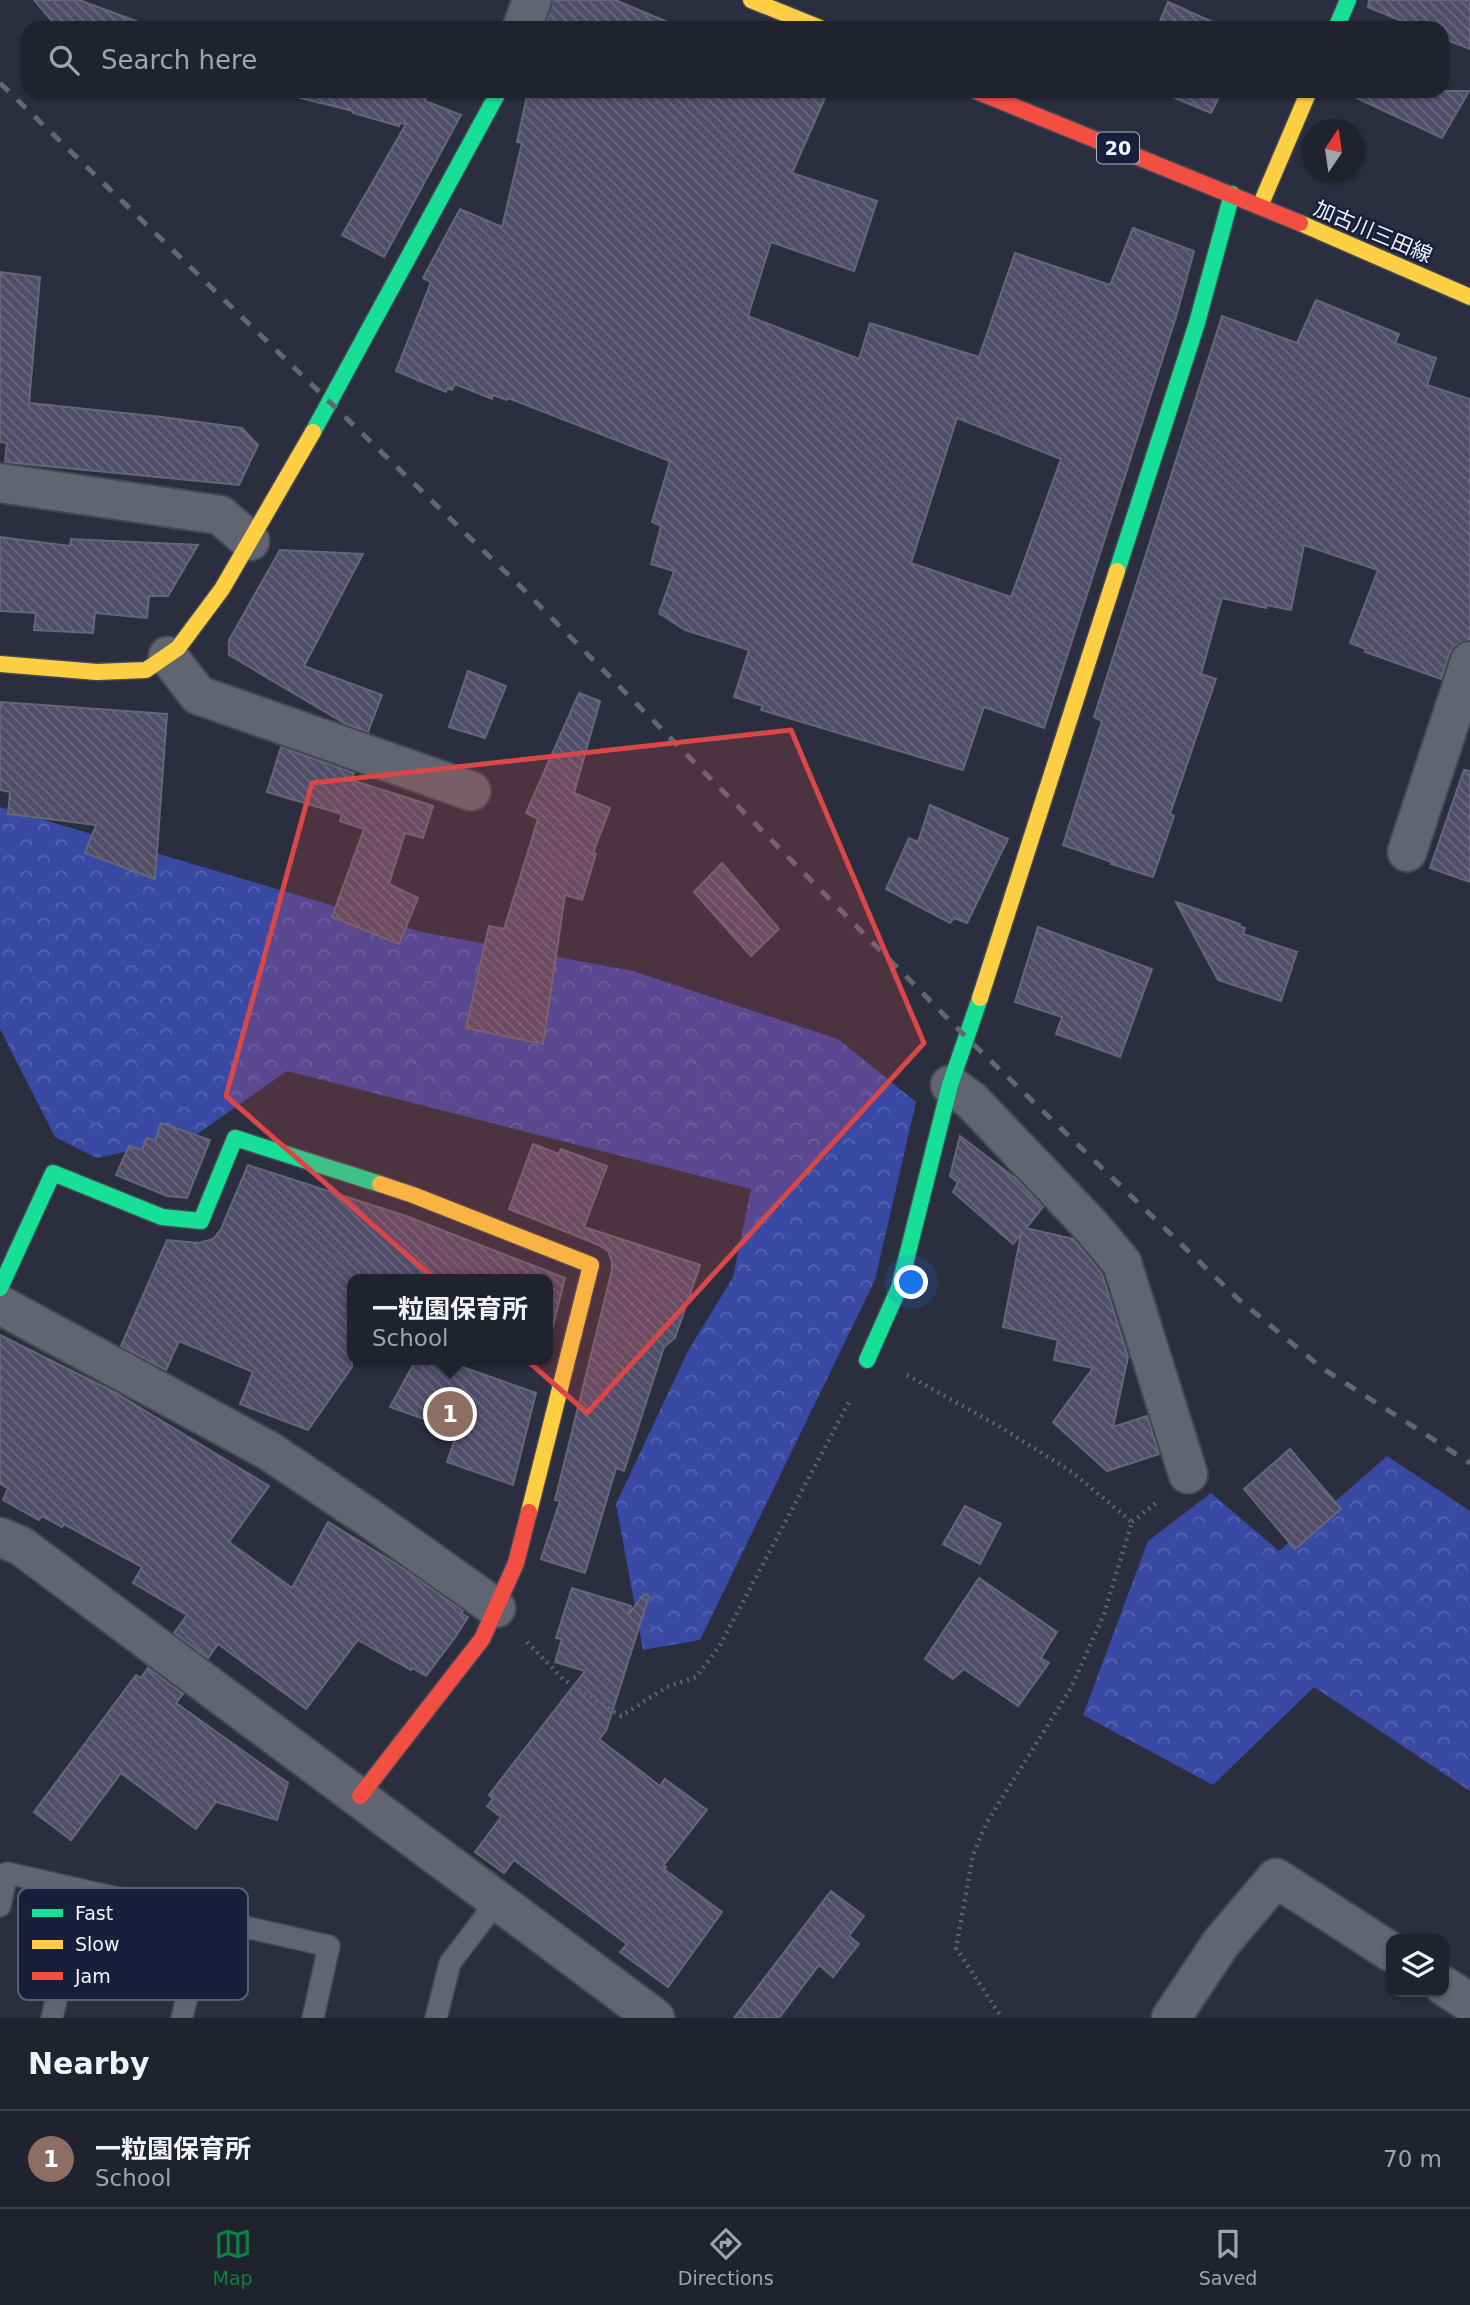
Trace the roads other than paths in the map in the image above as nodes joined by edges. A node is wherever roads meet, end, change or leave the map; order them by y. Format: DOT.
graph roads {
  1 [pos="532,0"];
  2 [pos="751,0"];
  3 [pos="1348,0"];
  4 [pos="524,21"];
  5 [pos="804,21"];
  6 [pos="1339,21"];
  7 [pos="495,98"];
  8 [pos="993,98"];
  9 [pos="1306,98"];
  10 [pos="1232,194"];
  11 [pos="1260,206"];
  12 [pos="1470,297"];
  13 [pos="0,483"];
  14 [pos="250,541"];
  15 [pos="168,656"];
  16 [pos="1470,661"];
  17 [pos="0,664"];
  18 [pos="471,791"];
  19 [pos="1406,852"];
  20 [pos="950,1084"];
  21 [pos="0,1288"];
  22 [pos="0,1305"];
  23 [pos="867,1360"];
  24 [pos="1188,1474"];
  25 [pos="0,1537"];
  26 [pos="496,1608"];
  27 [pos="360,1796"];
  28 [pos="72,1888"];
  29 [pos="498,1900"];
  30 [pos="0,1906"];
  31 [pos="248,1928"];
  32 [pos="1386,1949"];
  33 [pos="1449,1989"];
  34 [pos="56,2000"];
  35 [pos="186,2000"];
  36 [pos="1470,2003"];
  37 [pos="52,2018"];
  38 [pos="182,2018"];
  39 [pos="313,2018"];
  40 [pos="436,2018"];
  41 [pos="655,2018"];
  42 [pos="1171,2018"];
  1 -- 4 [label="street"];
  2 -- 5 [label="street"];
  3 -- 6 [label="street"];
  7 -- 14 [label="street"];
  8 -- 10 [label="street, 加古川三田線 / 20"];
  9 -- 11 [label="street"];
  10 -- 11 [label="street, 加古川三田線 / 20"];
  10 -- 20 [label="street"];
  11 -- 12 [label="street, 加古川三田線 / 20"];
  13 -- 14 [label="street"];
  14 -- 15 [label="street"];
  15 -- 17 [label="street"];
  15 -- 18 [label="street"];
  16 -- 19 [label="street"];
  20 -- 23 [label="street"];
  20 -- 24 [label="street"];
  21 -- 26 [label="street"];
  22 -- 26 [label="street"];
  25 -- 27 [label="street"];
  26 -- 27 [label="street"];
  27 -- 29 [label="street"];
  28 -- 30 [label="lane"];
  29 -- 40 [label="lane"];
  29 -- 41 [label="street"];
  31 -- 39 [label="lane"];
  32 -- 42 [label="street"];
  33 -- 36 [label="street"];
  34 -- 37 [label="lane"];
  35 -- 38 [label="lane"];
}
